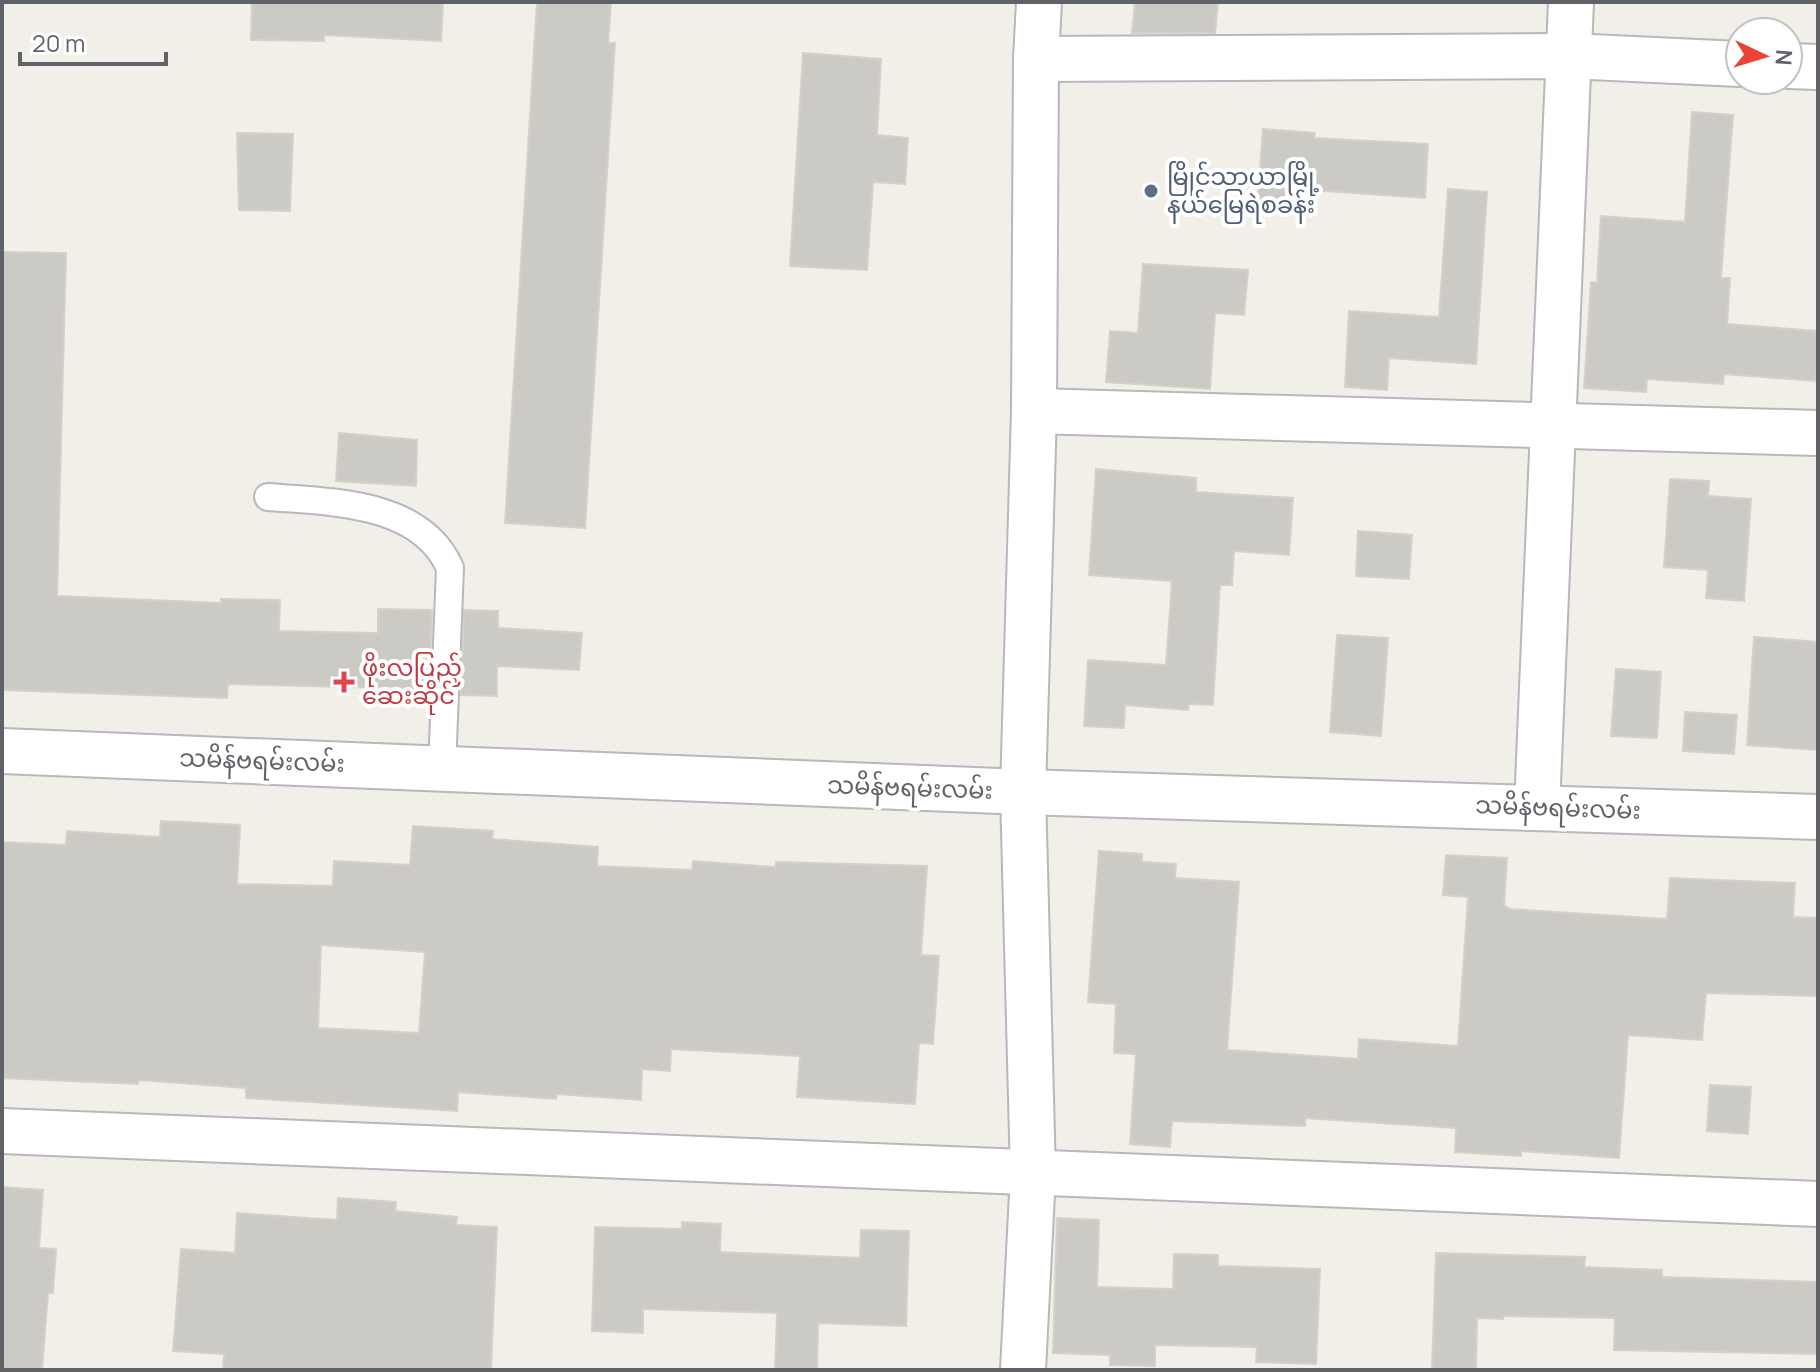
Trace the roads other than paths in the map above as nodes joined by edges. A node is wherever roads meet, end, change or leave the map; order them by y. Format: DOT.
graph roads {
  1 [pos="1039,2"];
  2 [pos="1571,2"];
  3 [pos="1569,56"];
  4 [pos="1036,59"];
  5 [pos="1724,63"];
  6 [pos="1034,411"];
  7 [pos="1554,424"];
  8 [pos="1818,433"];
  9 [pos="268,497"];
  10 [pos="2,751"];
  11 [pos="442,768"];
  12 [pos="1023,792"];
  13 [pos="1537,807"];
  14 [pos="1818,817"];
  15 [pos="2,1131"];
  16 [pos="1033,1174"];
  17 [pos="1818,1204"];
  18 [pos="1023,1370"];
  1 -- 4 [label="street"];
  2 -- 3 [label="street"];
  3 -- 4 [label="street"];
  3 -- 5 [label="street"];
  3 -- 7 [label="street"];
  4 -- 6 [label="street"];
  6 -- 7 [label="street"];
  6 -- 12 [label="street"];
  7 -- 8 [label="street"];
  7 -- 13 [label="street"];
  9 -- 11 [label="lane"];
  10 -- 11 [label="street, သမိန်ဗရမ်းလမ်း"];
  11 -- 12 [label="street, သမိန်ဗရမ်းလမ်း"];
  12 -- 13 [label="street, သမိန်ဗရမ်းလမ်း"];
  12 -- 16 [label="street"];
  13 -- 14 [label="street, သမိန်ဗရမ်းလမ်း"];
  15 -- 16 [label="street"];
  16 -- 17 [label="street"];
  16 -- 18 [label="street"];
}
